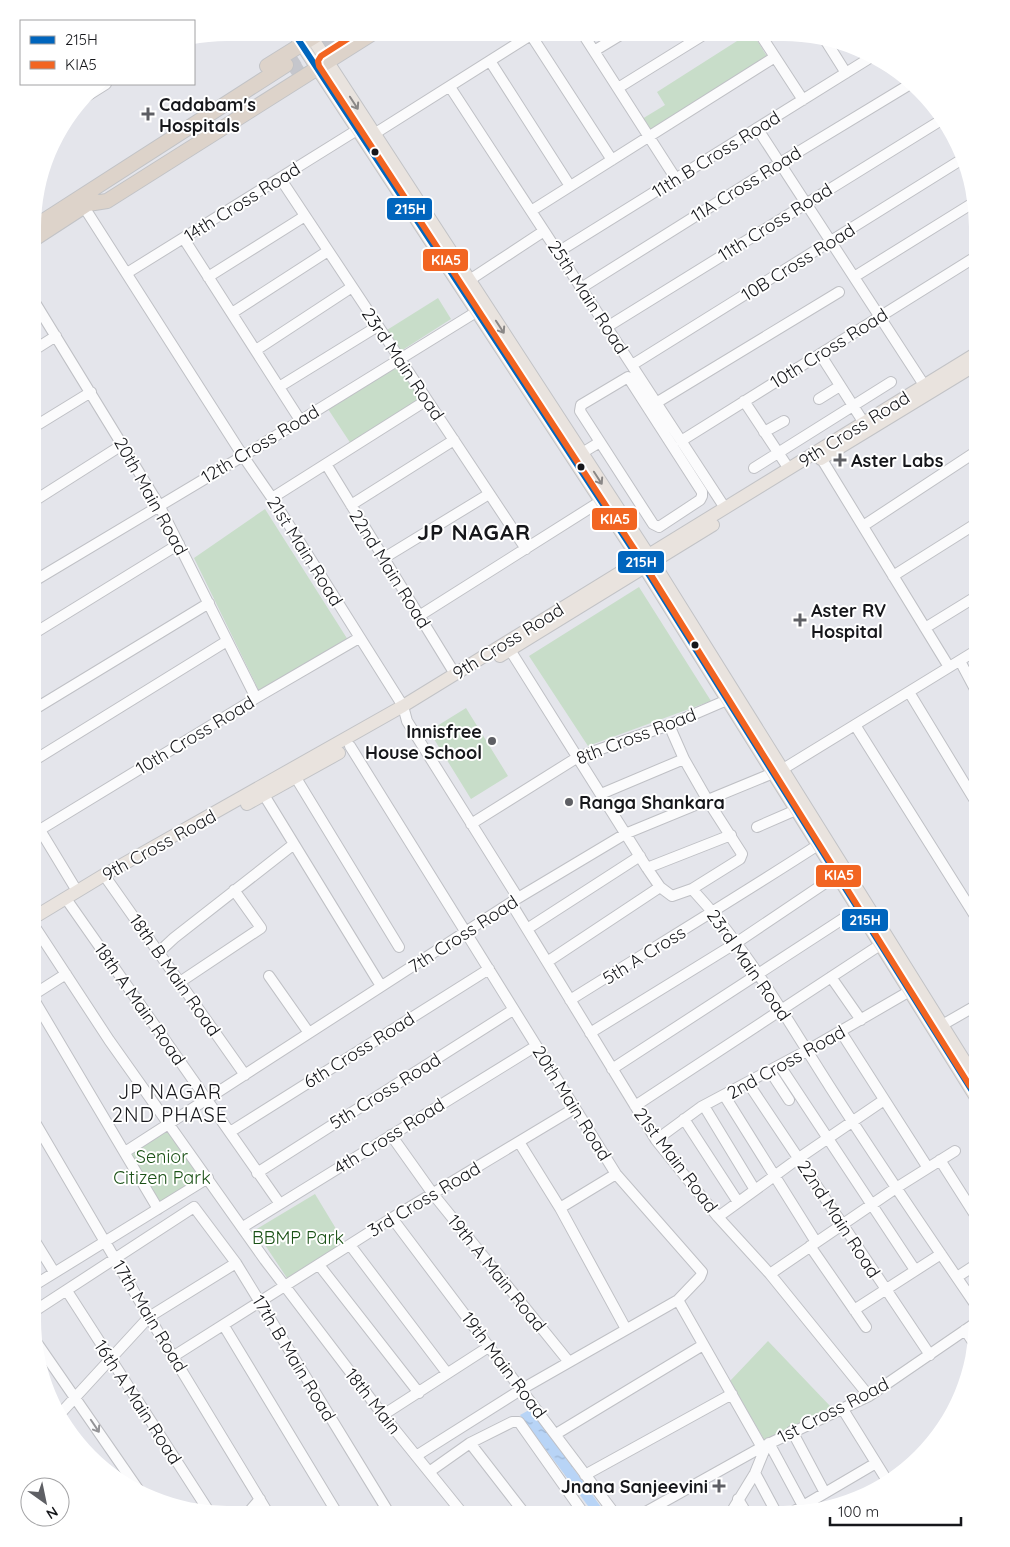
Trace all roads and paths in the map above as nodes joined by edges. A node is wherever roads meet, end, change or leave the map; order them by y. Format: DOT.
graph roads {
  1 [pos="299,41"];
  2 [pos="310,41"];
  3 [pos="360,41"];
  4 [pos="521,41"];
  5 [pos="536,41"];
  6 [pos="588,41"];
  7 [pos="610,41"];
  8 [pos="694,41"];
  9 [pos="765,41"];
  10 [pos="830,48"];
  11 [pos="594,51"];
  12 [pos="775,57"];
  13 [pos="866,60"];
  14 [pos="490,61"];
  15 [pos="322,65"];
  16 [pos="289,70"];
  17 [pos="846,73"];
  18 [pos="450,87"];
  19 [pos="906,87"];
  20 [pos="618,88"];
  21 [pos="803,100"];
  22 [pos="936,123"];
  23 [pos="757,128"];
  24 [pos="357,130"];
  25 [pos="374,134"];
  26 [pos="649,136"];
  27 [pos="612,160"];
  28 [pos="957,162"];
  29 [pos="780,163"];
  30 [pos="280,178"];
  31 [pos="676,178"];
  32 [pos="570,186"];
  33 [pos="85,202"];
  34 [pos="806,203"];
  35 [pos="967,207"];
  36 [pos="531,211"];
  37 [pos="305,216"];
  38 [pos="41,223"];
  39 [pos="544,231"];
  40 [pos="41,234"];
  41 [pos="184,239"];
  42 [pos="831,241"];
  43 [pos="328,250"];
  44 [pos="558,252"];
  45 [pos="969,262"];
  46 [pos="127,273"];
  47 [pos="208,276"];
  48 [pos="854,277"];
  49 [pos="465,283"];
  50 [pos="352,287"];
  51 [pos="581,288"];
  52 [pos="839,292"];
  53 [pos="481,309"];
  54 [pos="41,312"];
  55 [pos="232,314"];
  56 [pos="880,317"];
  57 [pos="378,326"];
  58 [pos="607,327"];
  59 [pos="56,336"];
  60 [pos="41,346"];
  61 [pos="256,350"];
  62 [pos="820,354"];
  63 [pos="400,359"];
  64 [pos="969,360"];
  65 [pos="632,366"];
  66 [pos="969,369"];
  67 [pos="891,382"];
  68 [pos="840,386"];
  69 [pos="280,387"];
  70 [pos="927,390"];
  71 [pos="90,392"];
  72 [pos="819,399"];
  73 [pos="427,400"];
  74 [pos="744,401"];
  75 [pos="656,403"];
  76 [pos="853,407"];
  77 [pos="300,420"];
  78 [pos="784,421"];
  79 [pos="864,422"];
  80 [pos="41,423"];
  81 [pos="764,432"];
  82 [pos="454,440"];
  83 [pos="681,441"];
  84 [pos="600,442"];
  85 [pos="122,445"];
  86 [pos="582,453"];
  87 [pos="778,453"];
  88 [pos="684,454"];
  89 [pos="819,455"];
  90 [pos="243,456"];
  91 [pos="969,456"];
  92 [pos="326,464"];
  93 [pos="754,468"];
  94 [pos="789,469"];
  95 [pos="489,494"];
  96 [pos="41,497"];
  97 [pos="272,498"];
  98 [pos="601,501"];
  99 [pos="159,505"];
  100 [pos="351,505"];
  101 [pos="725,508"];
  102 [pos="863,526"];
  103 [pos="969,528"];
  104 [pos="179,544"];
  105 [pos="526,549"];
  106 [pos="384,558"];
  107 [pos="646,561"];
  108 [pos="893,576"];
  109 [pos="41,577"];
  110 [pos="969,601"];
  111 [pos="208,603"];
  112 [pos="420,616"];
  113 [pos="925,628"];
  114 [pos="41,630"];
  115 [pos="359,638"];
  116 [pos="227,641"];
  117 [pos="510,650"];
  118 [pos="969,655"];
  119 [pos="960,661"];
  120 [pos="949,667"];
  121 [pos="455,674"];
  122 [pos="969,678"];
  123 [pos="909,692"];
  124 [pos="256,698"];
  125 [pos="727,700"];
  126 [pos="41,705"];
  127 [pos="404,710"];
  128 [pos="669,725"];
  129 [pos="855,725"];
  130 [pos="350,746"];
  131 [pos="41,756"];
  132 [pos="578,757"];
  133 [pos="684,759"];
  134 [pos="778,771"];
  135 [pos="293,774"];
  136 [pos="969,791"];
  137 [pos="601,794"];
  138 [pos="264,795"];
  139 [pos="708,801"];
  140 [pos="796,810"];
  141 [pos="471,824"];
  142 [pos="757,827"];
  143 [pos="41,830"];
  144 [pos="625,834"];
  145 [pos="731,835"];
  146 [pos="41,838"];
  147 [pos="294,844"];
  148 [pos="818,844"];
  149 [pos="640,856"];
  150 [pos="647,868"];
  151 [pos="837,875"];
  152 [pos="106,878"];
  153 [pos="660,887"];
  154 [pos="692,889"];
  155 [pos="234,890"];
  156 [pos="76,891"];
  157 [pos="515,901"];
  158 [pos="69,903"];
  159 [pos="969,906"];
  160 [pos="858,908"];
  161 [pos="713,912"];
  162 [pos="41,913"];
  163 [pos="41,919"];
  164 [pos="527,929"];
  165 [pos="466,932"];
  166 [pos="41,936"];
  167 [pos="736,943"];
  168 [pos="880,944"];
  169 [pos="399,947"];
  170 [pos="159,952"];
  171 [pos="547,962"];
  172 [pos="489,969"];
  173 [pos="66,974"];
  174 [pos="757,975"];
  175 [pos="269,976"];
  176 [pos="831,977"];
  177 [pos="180,982"];
  178 [pos="382,986"];
  179 [pos="914,989"];
  180 [pos="41,991"];
  181 [pos="570,1000"];
  182 [pos="41,1010"];
  183 [pos="514,1010"];
  184 [pos="780,1010"];
  185 [pos="969,1010"];
  186 [pos="861,1020"];
  187 [pos="938,1028"];
  188 [pos="841,1032"];
  189 [pos="309,1033"];
  190 [pos="590,1033"];
  191 [pos="536,1046"];
  192 [pos="808,1050"];
  193 [pos="780,1066"];
  194 [pos="612,1069"];
  195 [pos="969,1070"];
  196 [pos="770,1071"];
  197 [pos="245,1075"];
  198 [pos="748,1083"];
  199 [pos="969,1084"];
  200 [pos="724,1095"];
  201 [pos="207,1100"];
  202 [pos="789,1100"];
  203 [pos="884,1100"];
  204 [pos="635,1106"];
  205 [pos="704,1106"];
  206 [pos="574,1108"];
  207 [pos="684,1119"];
  208 [pos="852,1121"];
  209 [pos="169,1124"];
  210 [pos="230,1132"];
  211 [pos="41,1133"];
  212 [pos="391,1135"];
  213 [pos="828,1138"];
  214 [pos="656,1140"];
  215 [pos="519,1142"];
  216 [pos="955,1151"];
  217 [pos="124,1152"];
  218 [pos="799,1158"];
  219 [pos="940,1160"];
  220 [pos="928,1168"];
  221 [pos="257,1173"];
  222 [pos="616,1174"];
  223 [pos="775,1175"];
  224 [pos="208,1178"];
  225 [pos="896,1188"];
  226 [pos="755,1190"];
  227 [pos="433,1194"];
  228 [pos="738,1202"];
  229 [pos="280,1204"];
  230 [pos="872,1204"];
  231 [pos="969,1205"];
  232 [pos="560,1208"];
  233 [pos="158,1209"];
  234 [pos="718,1217"];
  235 [pos="392,1218"];
  236 [pos="843,1224"];
  237 [pos="244,1227"];
  238 [pos="105,1241"];
  239 [pos="813,1244"];
  240 [pos="350,1245"];
  241 [pos="41,1251"];
  242 [pos="941,1254"];
  243 [pos="116,1260"];
  244 [pos="236,1263"];
  245 [pos="319,1265"];
  246 [pos="969,1269"];
  247 [pos="915,1270"];
  248 [pos="54,1272"];
  249 [pos="770,1274"];
  250 [pos="957,1277"];
  251 [pos="41,1280"];
  252 [pos="285,1287"];
  253 [pos="885,1289"];
  254 [pos="67,1291"];
  255 [pos="969,1295"];
  256 [pos="678,1300"];
  257 [pos="260,1302"];
  258 [pos="41,1307"];
  259 [pos="854,1310"];
  260 [pos="149,1317"];
  261 [pos="224,1326"];
  262 [pos="866,1327"];
  263 [pos="968,1328"];
  264 [pos="626,1329"];
  265 [pos="965,1330"];
  266 [pos="968,1334"];
  267 [pos="703,1344"];
  268 [pos="490,1346"];
  269 [pos="45,1355"];
  270 [pos="930,1355"];
  271 [pos="174,1356"];
  272 [pos="110,1359"];
  273 [pos="568,1362"];
  274 [pos="447,1373"];
  275 [pos="522,1389"];
  276 [pos="419,1393"];
  277 [pos="732,1394"];
  278 [pos="869,1396"];
  279 [pos="76,1397"];
  280 [pos="842,1408"];
  281 [pos="64,1410"];
  282 [pos="383,1415"];
  283 [pos="792,1431"];
  284 [pos="556,1434"];
  285 [pos="470,1443"];
  286 [pos="765,1445"];
  287 [pos="416,1456"];
  288 [pos="876,1463"];
  289 [pos="429,1472"];
  290 [pos="755,1473"];
  291 [pos="585,1475"];
  292 [pos="884,1475"];
  293 [pos="131,1479"];
  294 [pos="825,1493"];
  295 [pos="260,1499"];
  296 [pos="738,1499"];
  297 [pos="204,1504"];
  298 [pos="807,1504"];
  299 [pos="795,1505"];
  300 [pos="254,1506"];
  301 [pos="264,1506"];
  302 [pos="334,1506"];
  303 [pos="385,1506"];
  304 [pos="456,1506"];
  305 [pos="519,1506"];
  306 [pos="578,1506"];
  307 [pos="609,1506"];
  308 [pos="656,1506"];
  309 [pos="734,1506"];
  310 [pos="742,1506"];
  311 [pos="773,1506"];
  1 -- 33 [label="highway"];
  2 -- 15 [label="main road"];
  3 -- 15 [label="highway"];
  4 -- 14 [label="street"];
  5 -- 27 [label="street"];
  6 -- 11 [label="street"];
  7 -- 11 [label="street"];
  8 -- 20 [label="street"];
  9 -- 12 [label="street"];
  10 -- 17 [label="street"];
  11 -- 20 [label="street"];
  12 -- 21 [label="street"];
  12 -- 26 [label="street"];
  13 -- 17 [label="street, 11th B Cross Road"];
  14 -- 18 [label="street"];
  14 -- 32 [label="street"];
  15 -- 24 [label="main road"];
  15 -- 25 [label="main road, one-way"];
  15 -- 33 [label="highway"];
  16 -- 33 [label="highway"];
  17 -- 21 [label="street, 11th B Cross Road"];
  18 -- 25 [label="street"];
  18 -- 36 [label="street, 25th Main Road"];
  19 -- 29 [label="street, 11A Cross Road"];
  20 -- 26 [label="street"];
  21 -- 23 [label="street, 11th B Cross Road"];
  22 -- 34 [label="street, 11th Cross Road"];
  23 -- 29 [label="street"];
  23 -- 31 [label="street, 11th B Cross Road"];
  24 -- 30 [label="street, 14th Cross Road"];
  24 -- 49 [label="main road"];
  25 -- 49 [label="main road"];
  26 -- 27 [label="street"];
  26 -- 31 [label="street"];
  27 -- 32 [label="street"];
  28 -- 42 [label="street, 10B Cross Road"];
  29 -- 34 [label="street"];
  29 -- 51 [label="street, 11A Cross Road"];
  30 -- 37 [label="street, 23rd Main Road"];
  30 -- 41 [label="street, 14th Cross Road"];
  31 -- 44 [label="street, 11th B Cross Road"];
  32 -- 36 [label="street"];
  33 -- 38 [label="highway"];
  33 -- 40 [label="highway"];
  33 -- 46 [label="street, 21st Main Road"];
  34 -- 42 [label="street"];
  34 -- 58 [label="street, 11th Cross Road"];
  35 -- 48 [label="street"];
  36 -- 39 [label="street, 25th Main Road"];
  37 -- 43 [label="street, 23rd Main Road"];
  37 -- 47 [label="street"];
  39 -- 44 [label="street, 25th Main Road"];
  39 -- 49 [label="street"];
  41 -- 46 [label="street, 14th Cross Road"];
  41 -- 47 [label="street"];
  42 -- 48 [label="street"];
  42 -- 65 [label="street, 10B Cross Road"];
  43 -- 50 [label="street, 23rd Main Road"];
  43 -- 55 [label="street"];
  44 -- 51 [label="street, 25th Main Road"];
  45 -- 56 [label="street, 10th Cross Road"];
  46 -- 90 [label="street, 21st Main Road"];
  47 -- 55 [label="street"];
  48 -- 56 [label="street"];
  49 -- 53 [label="main road"];
  50 -- 57 [label="street, 23rd Main Road"];
  50 -- 61 [label="street"];
  51 -- 58 [label="street, 25th Main Road"];
  52 -- 75 [label="street"];
  53 -- 63 [label="street, 12th Cross Road"];
  53 -- 86 [label="main road, one-way"];
  53 -- 98 [label="main road"];
  54 -- 59 [label="street, 20th Main Road"];
  55 -- 61 [label="street"];
  56 -- 62 [label="street, 10th Cross Road"];
  56 -- 70 [label="street"];
  57 -- 63 [label="street, 23rd Main Road"];
  57 -- 69 [label="street"];
  58 -- 65 [label="street, 25th Main Road"];
  59 -- 60 [label="street"];
  59 -- 71 [label="street, 20th Main Road"];
  61 -- 69 [label="street"];
  62 -- 68 [label="street"];
  62 -- 74 [label="street, 10th Cross Road"];
  63 -- 73 [label="street, 23rd Main Road"];
  63 -- 77 [label="street, 12th Cross Road"];
  64 -- 70 [label="main road, 9th Cross Road"];
  65 -- 75 [label="street, 25th Main Road"];
  66 -- 70 [label="main road, 9th Cross Road"];
  67 -- 76 [label="street"];
  68 -- 72 [label="street"];
  68 -- 76 [label="street"];
  69 -- 77 [label="street"];
  70 -- 79 [label="main road, 9th Cross Road"];
  70 -- 89 [label="main road, 9th Cross Road"];
  71 -- 80 [label="street"];
  71 -- 85 [label="street, 20th Main Road"];
  73 -- 82 [label="street, 23rd Main Road"];
  73 -- 92 [label="street"];
  74 -- 81 [label="street"];
  74 -- 83 [label="street, 10th Cross Road"];
  75 -- 83 [label="street, 25th Main Road"];
  76 -- 79 [label="street"];
  76 -- 87 [label="street"];
  77 -- 90 [label="street, 12th Cross Road"];
  78 -- 81 [label="street"];
  79 -- 89 [label="main road, 9th Cross Road"];
  81 -- 87 [label="street"];
  82 -- 95 [label="street, 23rd Main Road"];
  82 -- 100 [label="street"];
  83 -- 88 [label="street, 25th Main Road"];
  84 -- 86 [label="street"];
  84 -- 88 [label="street"];
  84 -- 88 [label="street"];
  85 -- 96 [label="street"];
  85 -- 99 [label="street, 20th Main Road"];
  86 -- 107 [label="main road, one-way"];
  87 -- 93 [label="street"];
  87 -- 94 [label="street"];
  88 -- 101 [label="street, 25th Main Road"];
  89 -- 94 [label="main road, 9th Cross Road"];
  89 -- 102 [label="street"];
  89 -- 107 [label="main road, 9th Cross Road"];
  90 -- 97 [label="street, 21st Main Road"];
  90 -- 99 [label="street, 12th Cross Road"];
  91 -- 102 [label="street"];
  92 -- 97 [label="street"];
  92 -- 100 [label="street, 22nd Main Road"];
  94 -- 101 [label="main road, 9th Cross Road"];
  95 -- 105 [label="street, 23rd Main Road"];
  95 -- 106 [label="street"];
  97 -- 115 [label="street, 21st Main Road"];
  98 -- 105 [label="street"];
  98 -- 107 [label="main road"];
  99 -- 104 [label="street, 20th Main Road"];
  99 -- 109 [label="street, 12th Cross Road"];
  100 -- 106 [label="street, 22nd Main Road"];
  101 -- 107 [label="main road, 9th Cross Road"];
  102 -- 108 [label="street"];
  103 -- 108 [label="street"];
  104 -- 111 [label="street, 20th Main Road"];
  104 -- 114 [label="street"];
  105 -- 112 [label="street"];
  106 -- 112 [label="street, 22nd Main Road"];
  107 -- 117 [label="main road, 9th Cross Road"];
  107 -- 121 [label="main road, 9th Cross Road"];
  107 -- 125 [label="main road"];
  107 -- 134 [label="main road"];
  108 -- 113 [label="street"];
  110 -- 113 [label="street"];
  111 -- 116 [label="street, 20th Main Road"];
  111 -- 126 [label="street"];
  112 -- 121 [label="street, 22nd Main Road"];
  113 -- 120 [label="street"];
  115 -- 124 [label="street, 10th Cross Road"];
  115 -- 127 [label="street, 21st Main Road"];
  116 -- 124 [label="street, 20th Main Road"];
  116 -- 131 [label="street"];
  117 -- 127 [label="main road, 9th Cross Road"];
  117 -- 132 [label="street"];
  118 -- 119 [label="street"];
  119 -- 120 [label="street"];
  119 -- 122 [label="street"];
  120 -- 123 [label="street"];
  121 -- 127 [label="main road, 9th Cross Road"];
  123 -- 129 [label="street"];
  123 -- 136 [label="street"];
  124 -- 143 [label="street, 10th Cross Road"];
  125 -- 128 [label="street, 8th Cross Road"];
  125 -- 134 [label="main road"];
  127 -- 130 [label="main road, 9th Cross Road"];
  127 -- 135 [label="main road, 9th Cross Road"];
  127 -- 141 [label="street, 21st Main Road"];
  128 -- 132 [label="street, 8th Cross Road"];
  128 -- 133 [label="street"];
  129 -- 134 [label="street"];
  129 -- 159 [label="street"];
  130 -- 135 [label="main road, 9th Cross Road"];
  130 -- 165 [label="street, 20th Main Road"];
  132 -- 137 [label="street"];
  132 -- 141 [label="street, 8th Cross Road"];
  133 -- 137 [label="street"];
  133 -- 139 [label="street"];
  134 -- 139 [label="street, 7th Cross Road"];
  134 -- 140 [label="main road"];
  134 -- 179 [label="main road"];
  135 -- 138 [label="main road, 9th Cross Road"];
  135 -- 152 [label="main road, 9th Cross Road"];
  135 -- 169 [label="street"];
  137 -- 144 [label="street"];
  138 -- 147 [label="street"];
  138 -- 152 [label="main road, 9th Cross Road"];
  139 -- 144 [label="street, 7th Cross Road"];
  139 -- 145 [label="street"];
  140 -- 142 [label="street"];
  140 -- 148 [label="main road"];
  141 -- 157 [label="street, 21st Main Road"];
  144 -- 149 [label="street"];
  144 -- 157 [label="street, 7th Cross Road"];
  145 -- 150 [label="street"];
  145 -- 154 [label="street"];
  146 -- 156 [label="street"];
  147 -- 155 [label="street"];
  147 -- 178 [label="street"];
  148 -- 151 [label="main road"];
  148 -- 161 [label="street, 5th A Cross"];
  149 -- 150 [label="street"];
  149 -- 164 [label="street"];
  150 -- 153 [label="street"];
  151 -- 160 [label="main road"];
  151 -- 167 [label="street"];
  152 -- 156 [label="main road, 9th Cross Road"];
  152 -- 158 [label="main road, 9th Cross Road"];
  152 -- 170 [label="street, 18th B Main Road"];
  153 -- 154 [label="street"];
  153 -- 171 [label="street"];
  154 -- 161 [label="street, 23rd Main Road"];
  155 -- 170 [label="street"];
  155 -- 177 [label="street"];
  156 -- 162 [label="main road, 9th Cross Road"];
  157 -- 164 [label="street, 21st Main Road"];
  157 -- 165 [label="street, 7th Cross Road"];
  158 -- 163 [label="main road, 9th Cross Road"];
  158 -- 201 [label="street, 18th A Main Road"];
  160 -- 168 [label="main road"];
  160 -- 174 [label="street"];
  161 -- 167 [label="street, 23rd Main Road"];
  161 -- 181 [label="street, 5th A Cross"];
  164 -- 171 [label="street, 21st Main Road"];
  165 -- 172 [label="street, 20th Main Road"];
  165 -- 178 [label="street, 7th Cross Road"];
  166 -- 173 [label="street, 18th Main"];
  167 -- 174 [label="street, 23rd Main Road"];
  167 -- 190 [label="street"];
  168 -- 176 [label="street"];
  168 -- 179 [label="main road"];
  170 -- 177 [label="street, 18th B Main Road"];
  171 -- 181 [label="street, 21st Main Road"];
  172 -- 183 [label="street, 20th Main Road"];
  172 -- 210 [label="street, 6th Cross Road"];
  173 -- 180 [label="street"];
  173 -- 209 [label="street, 18th Main"];
  174 -- 184 [label="street, 23rd Main Road"];
  174 -- 194 [label="street"];
  175 -- 189 [label="street"];
  176 -- 184 [label="street"];
  176 -- 186 [label="street"];
  177 -- 197 [label="street, 18th B Main Road"];
  178 -- 189 [label="street, 7th Cross Road"];
  179 -- 186 [label="street, 2nd Cross Road"];
  179 -- 187 [label="main road"];
  181 -- 190 [label="street, 21st Main Road"];
  182 -- 217 [label="street"];
  183 -- 191 [label="street, 20th Main Road"];
  183 -- 221 [label="street, 5th Cross Road"];
  184 -- 192 [label="street, 23rd Main Road"];
  184 -- 204 [label="street"];
  185 -- 187 [label="street"];
  186 -- 188 [label="street, 2nd Cross Road"];
  187 -- 195 [label="main road"];
  187 -- 199 [label="main road"];
  188 -- 192 [label="street, 2nd Cross Road"];
  188 -- 203 [label="street"];
  189 -- 197 [label="street, 7th Cross Road"];
  190 -- 194 [label="street, 21st Main Road"];
  191 -- 206 [label="street, 20th Main Road"];
  191 -- 212 [label="street, 4th Cross Road"];
  192 -- 193 [label="street, 2nd Cross Road"];
  192 -- 208 [label="street, 23rd Main Road"];
  193 -- 196 [label="street, 2nd Cross Road"];
  193 -- 213 [label="street"];
  194 -- 204 [label="street, 21st Main Road"];
  196 -- 198 [label="street, 2nd Cross Road"];
  196 -- 202 [label="street"];
  197 -- 201 [label="street, 7th Cross Road"];
  198 -- 200 [label="street, 2nd Cross Road"];
  198 -- 218 [label="street, 22nd Main Road"];
  200 -- 205 [label="street, 2nd Cross Road"];
  200 -- 223 [label="street"];
  201 -- 209 [label="street, 7th Cross Road"];
  201 -- 210 [label="street, 18th A Main Road"];
  203 -- 208 [label="street"];
  203 -- 220 [label="street"];
  204 -- 214 [label="street, 21st Main Road"];
  205 -- 207 [label="street, 2nd Cross Road"];
  205 -- 226 [label="street"];
  206 -- 215 [label="street, 3rd Cross Road"];
  206 -- 222 [label="street, 20th Main Road"];
  207 -- 214 [label="street, 2nd Cross Road"];
  207 -- 228 [label="street"];
  208 -- 213 [label="street"];
  208 -- 225 [label="street, 23rd Main Road"];
  209 -- 217 [label="street, 7th Cross Road"];
  209 -- 224 [label="street, 18th Main"];
  210 -- 221 [label="street, 18th A Main Road"];
  211 -- 238 [label="street, 17th Main Road"];
  212 -- 227 [label="street, 19th A Main Road"];
  212 -- 229 [label="street, 4th Cross Road"];
  213 -- 218 [label="street"];
  213 -- 230 [label="street"];
  214 -- 234 [label="street, 21st Main Road"];
  215 -- 227 [label="street, 3rd Cross Road"];
  215 -- 232 [label="street"];
  216 -- 219 [label="street"];
  217 -- 233 [label="street"];
  218 -- 223 [label="street"];
  218 -- 236 [label="street, 22nd Main Road"];
  219 -- 220 [label="street"];
  219 -- 231 [label="street"];
  220 -- 225 [label="street"];
  221 -- 229 [label="street, 18th A Main Road"];
  222 -- 232 [label="street"];
  222 -- 256 [label="street, 20th Main Road"];
  223 -- 226 [label="street"];
  223 -- 239 [label="street"];
  224 -- 233 [label="street"];
  224 -- 237 [label="street, 18th Main"];
  225 -- 230 [label="street"];
  225 -- 242 [label="street, 23rd Main Road"];
  226 -- 228 [label="street"];
  227 -- 235 [label="street, 3rd Cross Road"];
  227 -- 273 [label="street, 19th A Main Road"];
  228 -- 234 [label="street"];
  229 -- 237 [label="street, 4th Cross Road"];
  230 -- 236 [label="street"];
  230 -- 247 [label="street"];
  232 -- 264 [label="street"];
  233 -- 238 [label="street"];
  234 -- 249 [label="street, 21st Main Road"];
  235 -- 240 [label="street, 3rd Cross Road"];
  235 -- 268 [label="street, 19th Main Road"];
  236 -- 239 [label="street"];
  236 -- 253 [label="street, 22nd Main Road"];
  237 -- 252 [label="street, 18th Main"];
  238 -- 243 [label="street, 17th Main Road"];
  238 -- 248 [label="street"];
  239 -- 249 [label="street"];
  239 -- 259 [label="street"];
  240 -- 245 [label="street, 3rd Cross Road"];
  240 -- 274 [label="street"];
  241 -- 248 [label="street"];
  242 -- 247 [label="street"];
  242 -- 250 [label="street, 23rd Main Road"];
  243 -- 244 [label="street, 17th B Main Road"];
  243 -- 254 [label="street"];
  243 -- 260 [label="street, 17th Main Road"];
  244 -- 257 [label="street, 17th B Main Road"];
  244 -- 260 [label="street"];
  245 -- 252 [label="street, 3rd Cross Road"];
  245 -- 276 [label="street"];
  246 -- 250 [label="street"];
  247 -- 253 [label="street"];
  248 -- 251 [label="street"];
  249 -- 278 [label="street, 21st Main Road"];
  250 -- 255 [label="street, 23rd Main Road"];
  252 -- 257 [label="street, 3rd Cross Road"];
  252 -- 282 [label="street, 18th Main"];
  253 -- 259 [label="street"];
  253 -- 270 [label="street, 22nd Main Road"];
  254 -- 258 [label="street"];
  254 -- 272 [label="street, 16th A Main Road"];
  256 -- 264 [label="street"];
  256 -- 267 [label="street"];
  257 -- 261 [label="street, 3rd Cross Road"];
  257 -- 303 [label="street, 17th B Main Road"];
  259 -- 262 [label="street"];
  260 -- 271 [label="street, 17th Main Road"];
  260 -- 272 [label="street"];
  261 -- 271 [label="street, 3rd Cross Road"];
  261 -- 302 [label="street"];
  263 -- 265 [label="street, 1st Cross Road"];
  264 -- 273 [label="street"];
  265 -- 266 [label="street"];
  265 -- 270 [label="street, 1st Cross Road"];
  267 -- 277 [label="street"];
  267 -- 284 [label="street"];
  268 -- 274 [label="street"];
  268 -- 275 [label="street, 19th Main Road"];
  269 -- 279 [label="street"];
  270 -- 278 [label="street, 1st Cross Road"];
  271 -- 295 [label="street, 17th Main Road"];
  272 -- 279 [label="street"];
  272 -- 297 [label="street, 16th A Main Road"];
  273 -- 275 [label="street"];
  274 -- 276 [label="street"];
  275 -- 284 [label="street, 19th Main Road"];
  275 -- 287 [label="street"];
  276 -- 282 [label="street"];
  277 -- 286 [label="street"];
  277 -- 291 [label="street"];
  278 -- 280 [label="street, 1st Cross Road"];
  279 -- 281 [label="street"];
  279 -- 293 [label="street, one-way"];
  280 -- 283 [label="street, 1st Cross Road"];
  280 -- 288 [label="street"];
  282 -- 287 [label="street, 18th Main"];
  283 -- 286 [label="street, 1st Cross Road"];
  283 -- 294 [label="street"];
  284 -- 291 [label="street, 19th Main Road"];
  285 -- 289 [label="street"];
  285 -- 305 [label="street"];
  285 -- 306 [label="street"];
  286 -- 290 [label="street"];
  286 -- 299 [label="street"];
  286 -- 308 [label="street, 1st Cross Road"];
  287 -- 289 [label="street, 18th Main"];
  288 -- 292 [label="street"];
  288 -- 294 [label="street"];
  289 -- 304 [label="street, 18th Main"];
  290 -- 296 [label="street"];
  290 -- 311 [label="street"];
  291 -- 307 [label="street, 19th Main Road"];
  294 -- 298 [label="street"];
  295 -- 300 [label="street"];
  295 -- 301 [label="street, 17th Main Road"];
  296 -- 309 [label="street"];
  296 -- 310 [label="street"];
}
